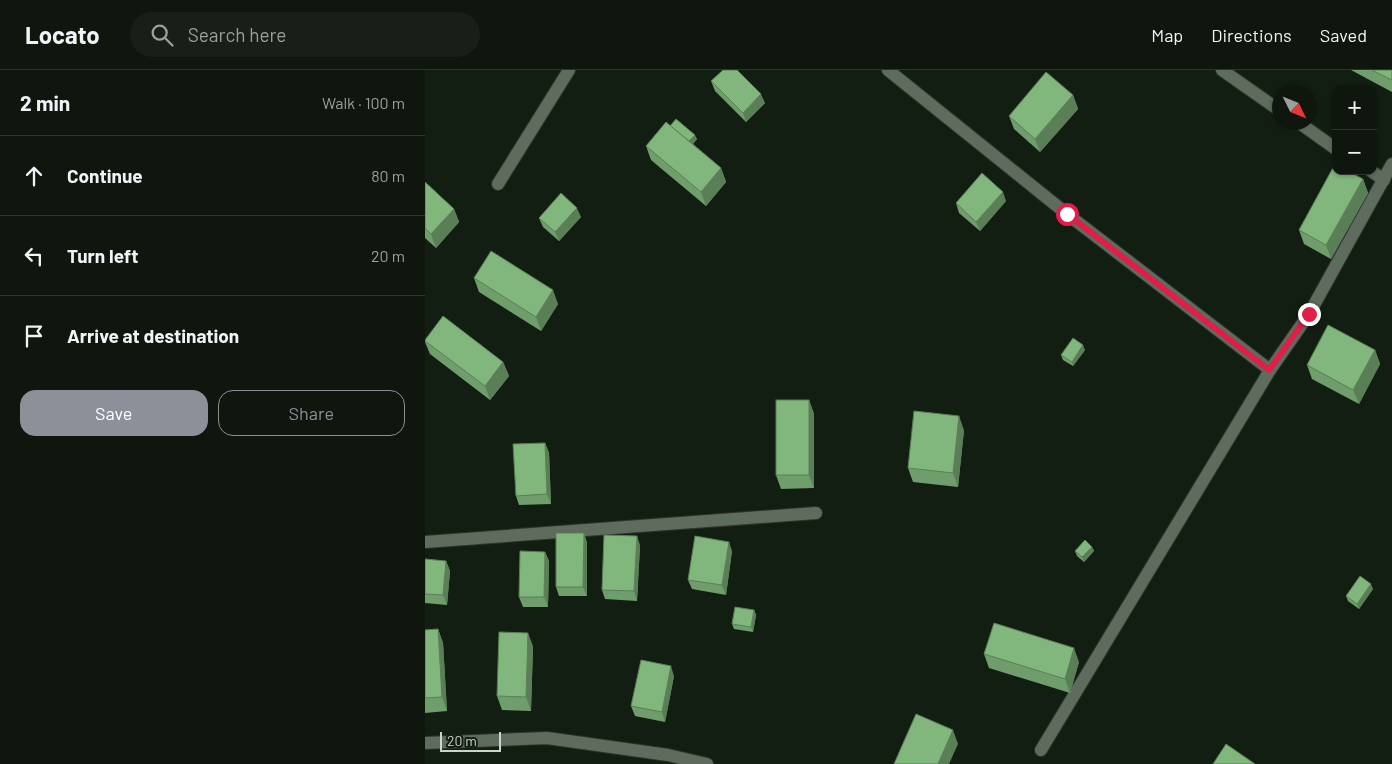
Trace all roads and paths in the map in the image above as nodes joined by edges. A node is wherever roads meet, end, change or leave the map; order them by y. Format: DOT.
graph roads {
  1 [pos="569,70"];
  2 [pos="888,70"];
  3 [pos="1222,70"];
  4 [pos="1272,105"];
  5 [pos="1309,130"];
  6 [pos="1332,146"];
  7 [pos="1392,164"];
  8 [pos="1377,175"];
  9 [pos="1385,180"];
  10 [pos="499,184"];
  11 [pos="1269,370"];
  12 [pos="817,513"];
  13 [pos="425,542"];
  14 [pos="425,743"];
  15 [pos="1041,750"];
  16 [pos="707,764"];
  1 -- 10 [label="street"];
  2 -- 11 [label="street"];
  3 -- 4 [label="street"];
  5 -- 6 [label="street"];
  7 -- 9 [label="street"];
  8 -- 9 [label="street"];
  9 -- 11 [label="street"];
  11 -- 15 [label="street"];
  12 -- 13 [label="street"];
  14 -- 16 [label="street"];
}
